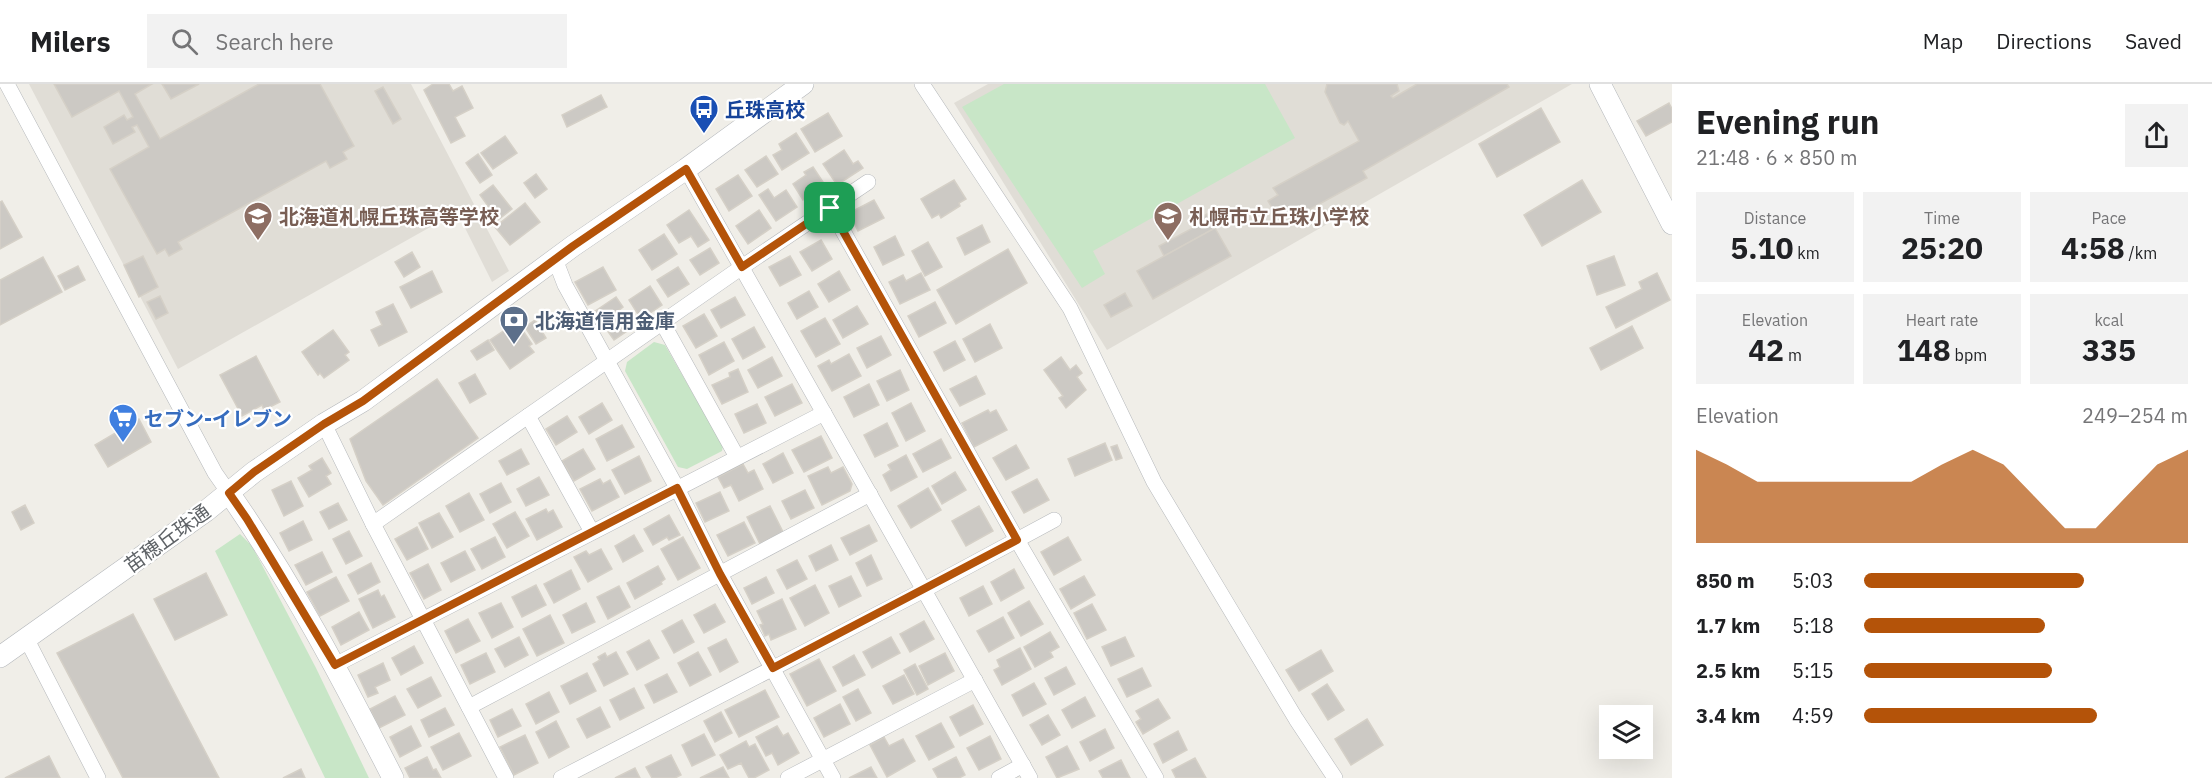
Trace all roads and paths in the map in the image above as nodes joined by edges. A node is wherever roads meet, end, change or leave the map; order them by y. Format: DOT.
graph roads {
  1 [pos="7,84"];
  2 [pos="803,84"];
  3 [pos="922,84"];
  4 [pos="1600,84"];
  5 [pos="686,169"];
  6 [pos="868,182"];
  7 [pos="830,208"];
  8 [pos="1672,224"];
  9 [pos="555,259"];
  10 [pos="742,267"];
  11 [pos="663,322"];
  12 [pos="607,361"];
  13 [pos="824,413"];
  14 [pos="528,416"];
  15 [pos="324,424"];
  16 [pos="737,457"];
  17 [pos="677,488"];
  18 [pos="229,493"];
  19 [pos="870,494"];
  20 [pos="1054,520"];
  21 [pos="373,524"];
  22 [pos="592,532"];
  23 [pos="1017,540"];
  24 [pos="720,574"];
  25 [pos="924,590"];
  26 [pos="422,619"];
  27 [pos="26,638"];
  28 [pos="0,657"];
  29 [pos="335,665"];
  30 [pos="773,668"];
  31 [pos="975,680"];
  32 [pos="469,707"];
  33 [pos="824,759"];
  34 [pos="1027,772"];
  35 [pos="98,778"];
  36 [pos="393,778"];
  37 [pos="506,778"];
  38 [pos="561,778"];
  39 [pos="788,778"];
  40 [pos="833,778"];
  41 [pos="999,778"];
  42 [pos="1156,778"];
  43 [pos="1335,778"];
  1 -- 18 [label="street"];
  2 -- 5 [label="street, 苗穂丘珠通"];
  3 -- 43 [label="street"];
  4 -- 8 [label="street"];
  5 -- 9 [label="street, 苗穂丘珠通"];
  5 -- 10 [label="street"];
  6 -- 7 [label="street"];
  7 -- 10 [label="street"];
  7 -- 23 [label="street"];
  9 -- 12 [label="street"];
  9 -- 15 [label="street, 苗穂丘珠通"];
  10 -- 11 [label="street"];
  10 -- 13 [label="street"];
  11 -- 12 [label="street"];
  11 -- 16 [label="street"];
  12 -- 14 [label="street"];
  12 -- 17 [label="street"];
  13 -- 16 [label="street"];
  13 -- 19 [label="street"];
  14 -- 21 [label="street"];
  14 -- 22 [label="street"];
  15 -- 18 [label="street, 苗穂丘珠通"];
  15 -- 21 [label="street"];
  16 -- 17 [label="street"];
  17 -- 22 [label="street"];
  17 -- 24 [label="street"];
  18 -- 27 [label="street, 苗穂丘珠通"];
  18 -- 29 [label="street"];
  19 -- 24 [label="street"];
  19 -- 25 [label="street"];
  20 -- 23 [label="street"];
  21 -- 26 [label="street"];
  22 -- 26 [label="street"];
  23 -- 25 [label="street"];
  23 -- 42 [label="street"];
  24 -- 30 [label="street"];
  24 -- 32 [label="street"];
  25 -- 30 [label="street"];
  25 -- 31 [label="street"];
  26 -- 29 [label="street"];
  26 -- 32 [label="street"];
  27 -- 28 [label="street, 苗穂丘珠通"];
  27 -- 35 [label="street"];
  29 -- 36 [label="street"];
  30 -- 33 [label="street"];
  30 -- 38 [label="street"];
  31 -- 33 [label="street"];
  31 -- 34 [label="street"];
  32 -- 37 [label="street"];
  33 -- 39 [label="street"];
  33 -- 40 [label="street"];
  34 -- 41 [label="street"];
}
